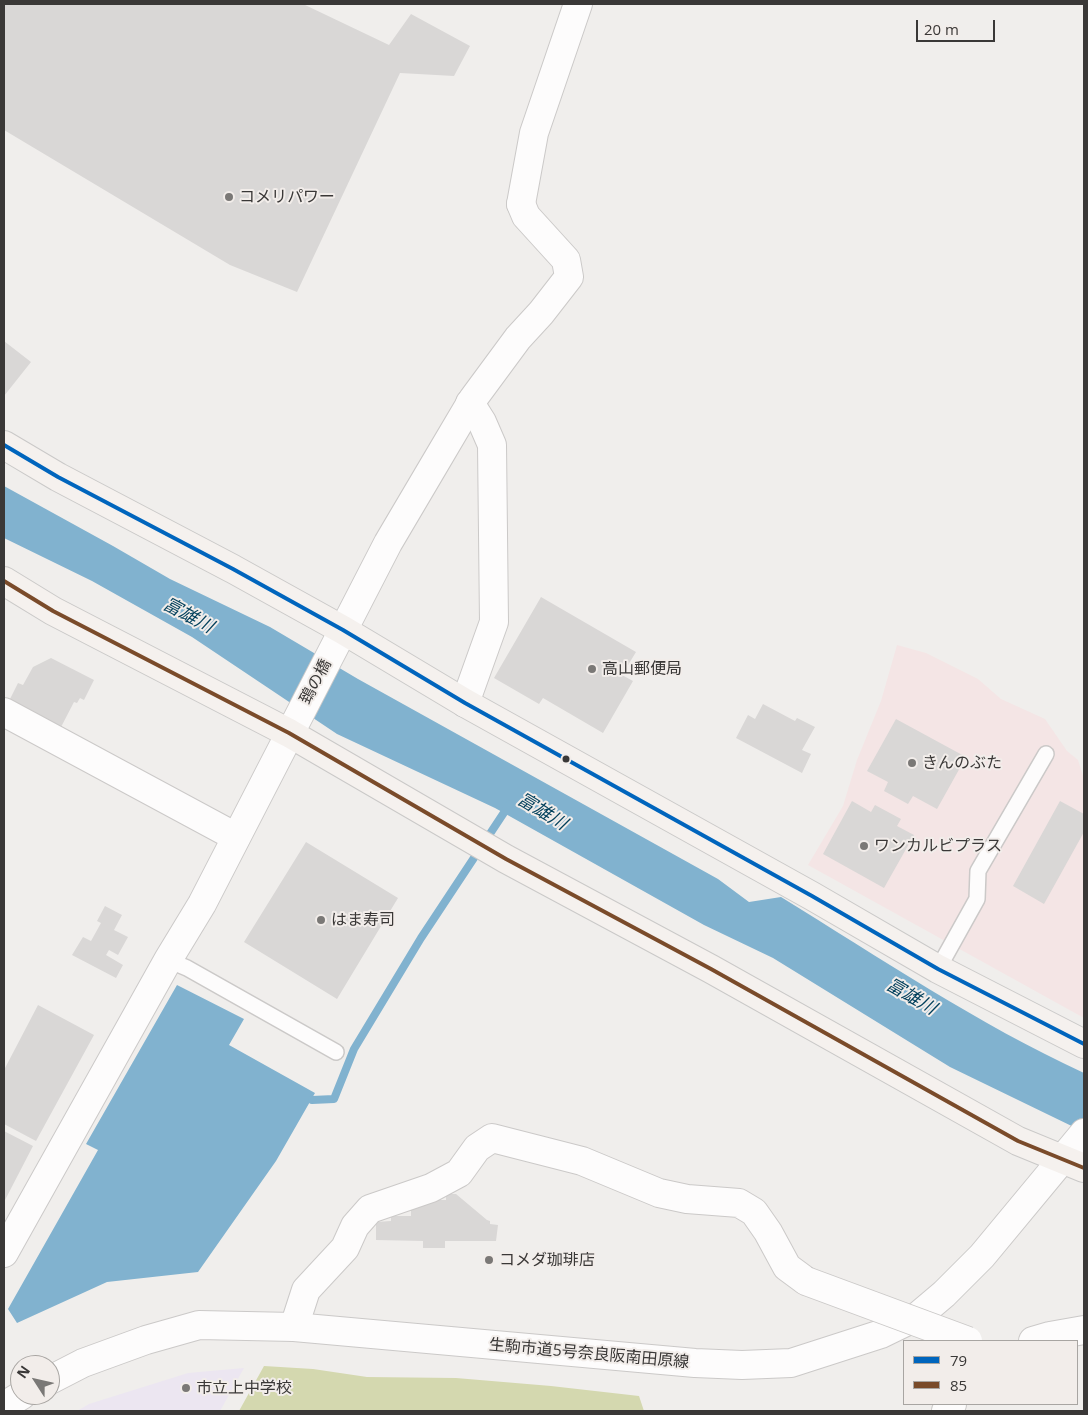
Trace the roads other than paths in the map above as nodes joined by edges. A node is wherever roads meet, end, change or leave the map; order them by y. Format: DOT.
graph roads {
  1 [pos="578,4"];
  2 [pos="470,403"];
  3 [pos="4,445"];
  4 [pos="4,581"];
  5 [pos="343,630"];
  6 [pos="465,703"];
  7 [pos="4,712"];
  8 [pos="289,733"];
  9 [pos="1046,754"];
  10 [pos="236,836"];
  11 [pos="168,960"];
  12 [pos="938,969"];
  13 [pos="1084,1044"];
  14 [pos="336,1052"];
  15 [pos="1084,1133"];
  16 [pos="1073,1164"];
  17 [pos="4,1253"];
  18 [pos="294,1327"];
  19 [pos="1084,1330"];
  20 [pos="965,1340"];
  21 [pos="1036,1340"];
  22 [pos="60,1375"];
  1 -- 2 [label="street, 鵄の橋"];
  2 -- 5 [label="street, 鵄の橋"];
  2 -- 6 [label="street"];
  3 -- 5 [label="main road"];
  4 -- 8 [label="main road"];
  5 -- 6 [label="main road"];
  5 -- 8 [label="street, 鵄の橋"];
  6 -- 12 [label="main road"];
  7 -- 10 [label="street"];
  8 -- 10 [label="street, 鵄の橋"];
  8 -- 16 [label="main road"];
  9 -- 12 [label="lane"];
  10 -- 11 [label="street, 鵄の橋"];
  11 -- 14 [label="lane"];
  11 -- 17 [label="street, 鵄の橋"];
  12 -- 13 [label="main road"];
  15 -- 16 [label="street, 生駒市道5号奈良阪南田原線"];
  16 -- 18 [label="street, 生駒市道5号奈良阪南田原線"];
  18 -- 20 [label="street, bridge"];
  18 -- 22 [label="street, 生駒市道5号奈良阪南田原線"];
  19 -- 21 [label="street"];
}
